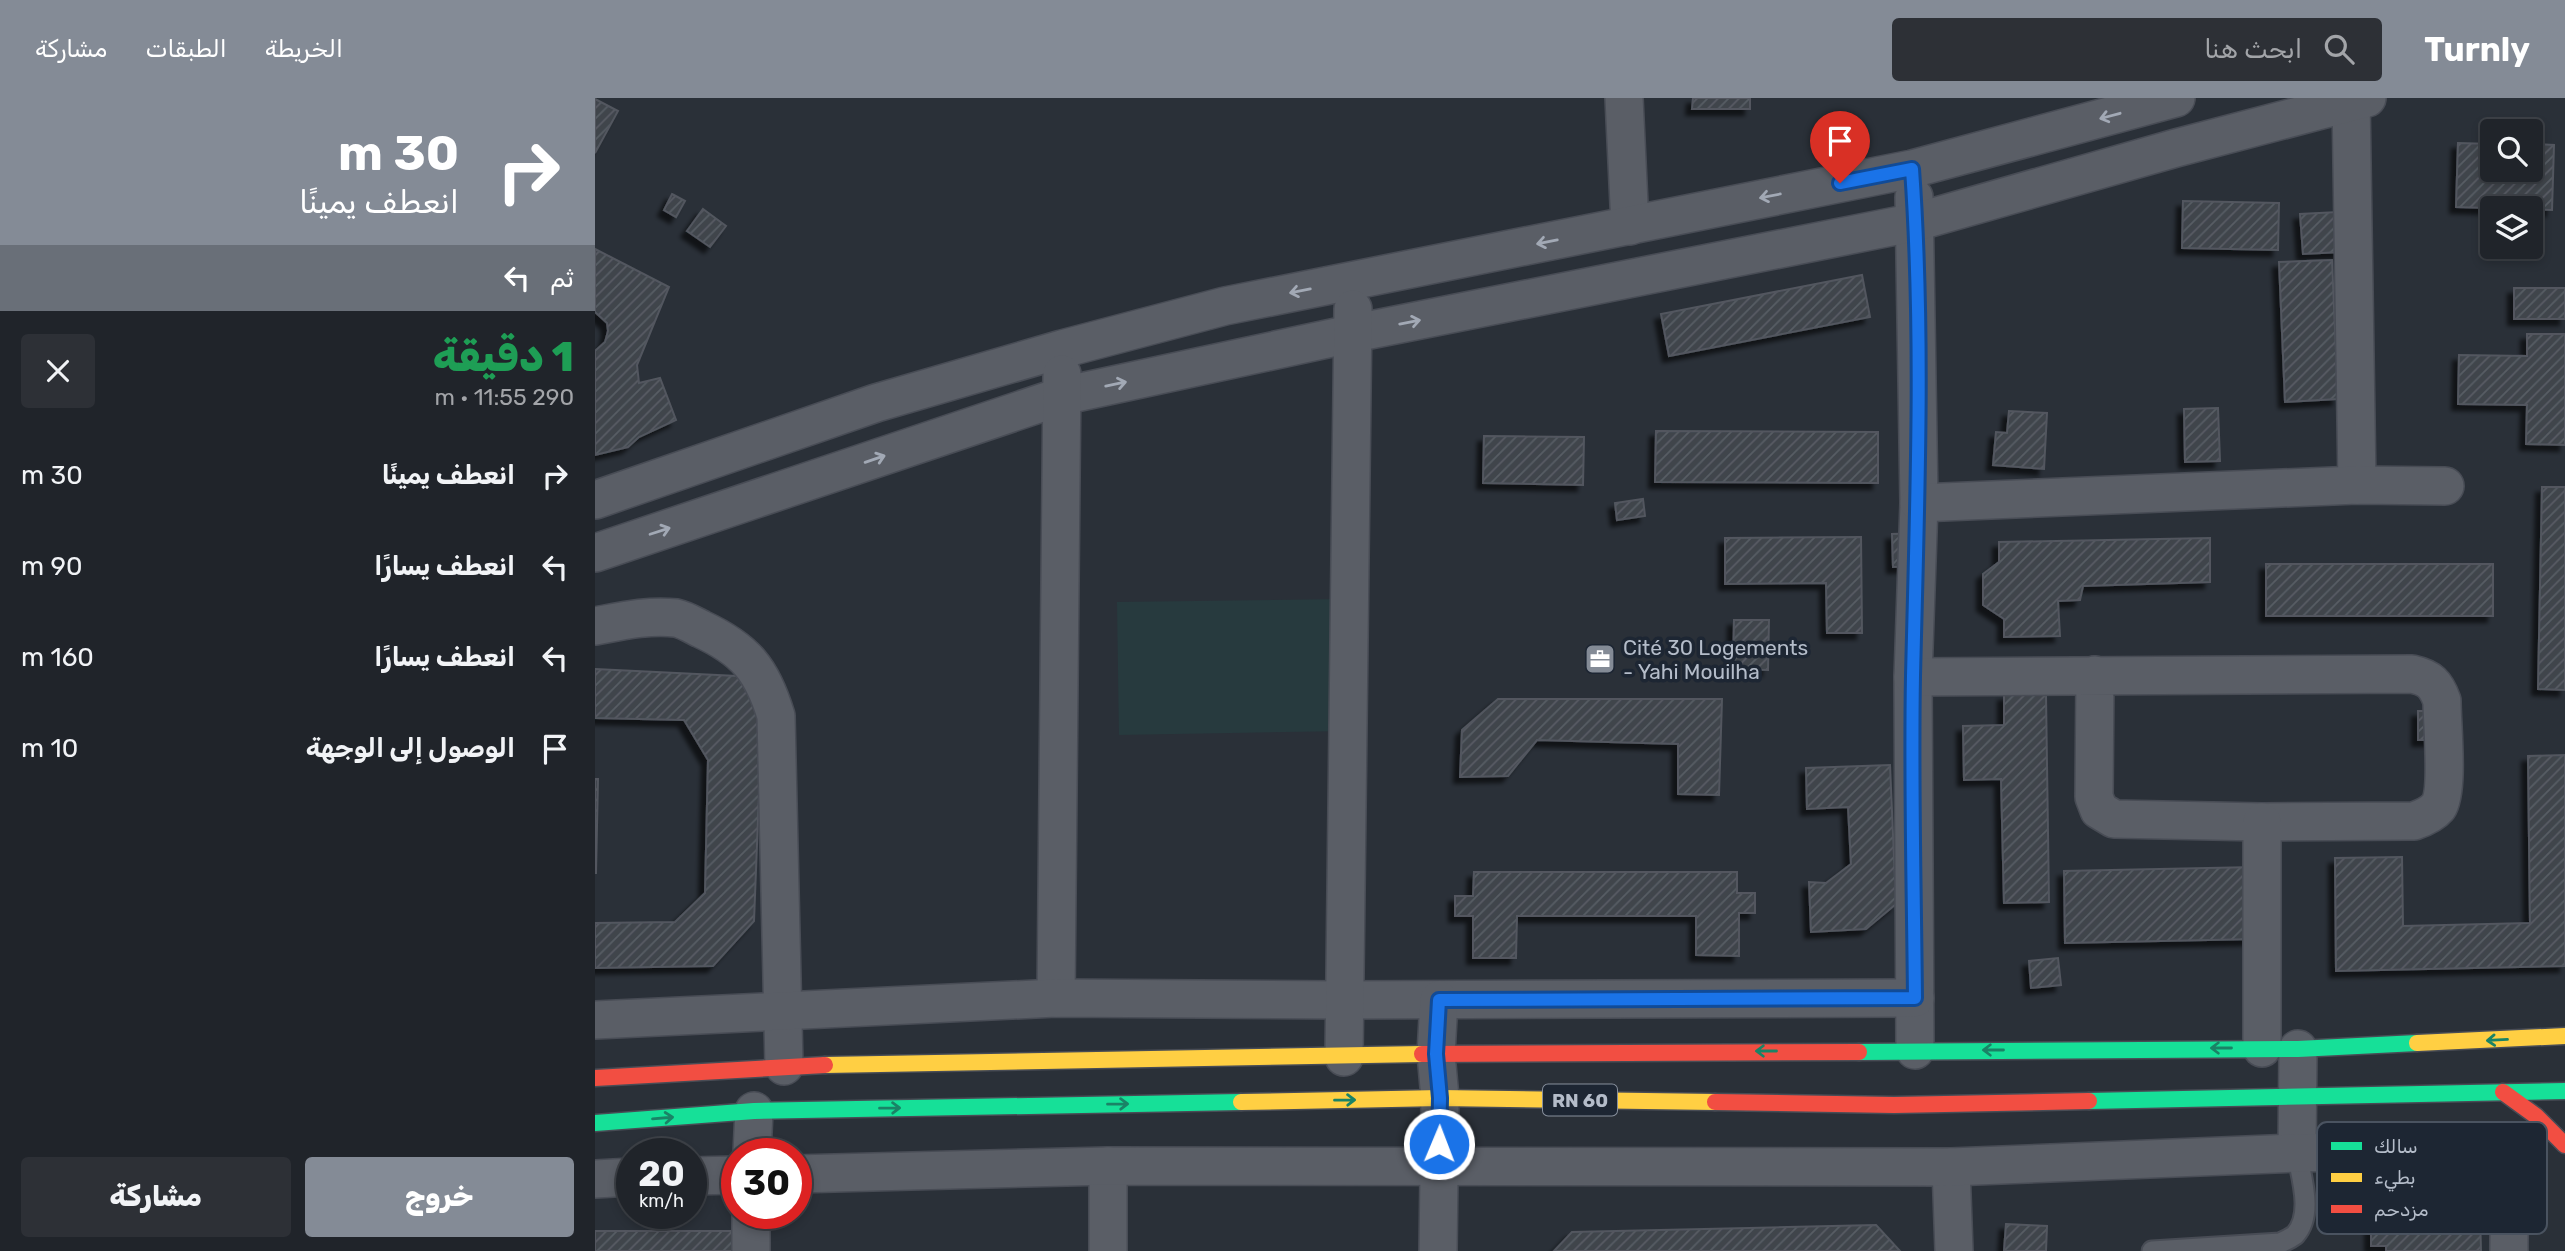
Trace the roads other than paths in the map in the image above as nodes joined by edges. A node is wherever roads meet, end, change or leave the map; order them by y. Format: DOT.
graph roads {
  1 [pos="1624,98"];
  2 [pos="2176,98"];
  3 [pos="2356,99"];
  4 [pos="1912,169"];
  5 [pos="1916,222"];
  6 [pos="1630,226"];
  7 [pos="1352,281"];
  8 [pos="1355,332"];
  9 [pos="1062,349"];
  10 [pos="1062,396"];
  11 [pos="768,441"];
  12 [pos="2357,485"];
  13 [pos="2445,486"];
  14 [pos="784,490"];
  15 [pos="595,500"];
  16 [pos="1919,503"];
  17 [pos="595,553"];
  18 [pos="595,626"];
  19 [pos="2095,675"];
  20 [pos="1913,677"];
  21 [pos="2262,822"];
  22 [pos="1056,998"];
  23 [pos="1915,998"];
  24 [pos="1343,1000"];
  25 [pos="1439,1000"];
  26 [pos="784,1011"];
  27 [pos="595,1020"];
  28 [pos="2565,1037"];
  29 [pos="2262,1048"];
  30 [pos="2298,1049"];
  31 [pos="1915,1050"];
  32 [pos="1436,1054"];
  33 [pos="1344,1057"];
  34 [pos="784,1066"];
  35 [pos="595,1078"];
  36 [pos="2565,1091"];
  37 [pos="2503,1092"];
  38 [pos="2297,1097"];
  39 [pos="1440,1098"];
  40 [pos="754,1111"];
  41 [pos="2542,1122"];
  42 [pos="595,1124"];
  43 [pos="2547,1127"];
  44 [pos="753,1138"];
  45 [pos="2565,1145"];
  46 [pos="2297,1153"];
  47 [pos="2317,1153"];
  48 [pos="1108,1166"];
  49 [pos="1438,1167"];
  50 [pos="1951,1167"];
  51 [pos="812,1174"];
  52 [pos="616,1177"];
  53 [pos="595,1178"];
  54 [pos="751,1229"];
  55 [pos="751,1251"];
  56 [pos="1108,1251"];
  57 [pos="1438,1251"];
  58 [pos="1954,1251"];
  59 [pos="2152,1251"];
  1 -- 6 [label="street"];
  2 -- 4 [label="street, one-way"];
  3 -- 5 [label="street"];
  3 -- 12 [label="street"];
  4 -- 5 [label="street"];
  4 -- 6 [label="street, one-way"];
  8 -- 5 [label="street, one-way"];
  5 -- 16 [label="street"];
  6 -- 7 [label="street, one-way"];
  7 -- 8 [label="street"];
  7 -- 9 [label="street, one-way"];
  10 -- 8 [label="street, one-way"];
  8 -- 24 [label="street"];
  9 -- 10 [label="street"];
  9 -- 11 [label="street"];
  14 -- 10 [label="street, one-way"];
  10 -- 22 [label="street"];
  11 -- 14 [label="street"];
  11 -- 15 [label="street"];
  12 -- 13 [label="street"];
  12 -- 16 [label="street"];
  17 -- 14 [label="street, one-way"];
  16 -- 20 [label="street"];
  18 -- 26 [label="street"];
  19 -- 20 [label="street"];
  19 -- 21 [label="street"];
  19 -- 21 [label="street"];
  20 -- 23 [label="street"];
  21 -- 29 [label="street"];
  22 -- 24 [label="street"];
  22 -- 26 [label="street"];
  23 -- 25 [label="street"];
  23 -- 31 [label="street"];
  24 -- 25 [label="street"];
  24 -- 33 [label="street"];
  25 -- 32 [label="street"];
  26 -- 27 [label="street"];
  26 -- 34 [label="street"];
  28 -- 30 [label="main road, RN 60, one-way"];
  29 -- 30 [label="main road, RN 60"];
  29 -- 31 [label="main road, RN 60, one-way"];
  30 -- 38 [label="street"];
  31 -- 32 [label="main road, RN 60, one-way"];
  32 -- 33 [label="main road, RN 60"];
  32 -- 39 [label="street"];
  33 -- 34 [label="main road, RN 60"];
  34 -- 35 [label="main road, RN 60"];
  36 -- 37 [label="main road, RN 60"];
  37 -- 38 [label="main road, RN 60"];
  37 -- 41 [label="main road"];
  38 -- 39 [label="main road, RN 60"];
  38 -- 46 [label="street"];
  40 -- 39 [label="main road, RN 60, one-way"];
  39 -- 49 [label="street"];
  42 -- 40 [label="main road, RN 60, one-way"];
  40 -- 44 [label="street"];
  43 -- 45 [label="main road"];
  46 -- 47 [label="street"];
  46 -- 50 [label="street"];
  46 -- 59 [label="lane"];
  48 -- 49 [label="street"];
  48 -- 51 [label="street"];
  48 -- 56 [label="street"];
  49 -- 50 [label="street"];
  49 -- 57 [label="street"];
  50 -- 58 [label="street"];
  52 -- 53 [label="street"];
  54 -- 55 [label="street"];
}
